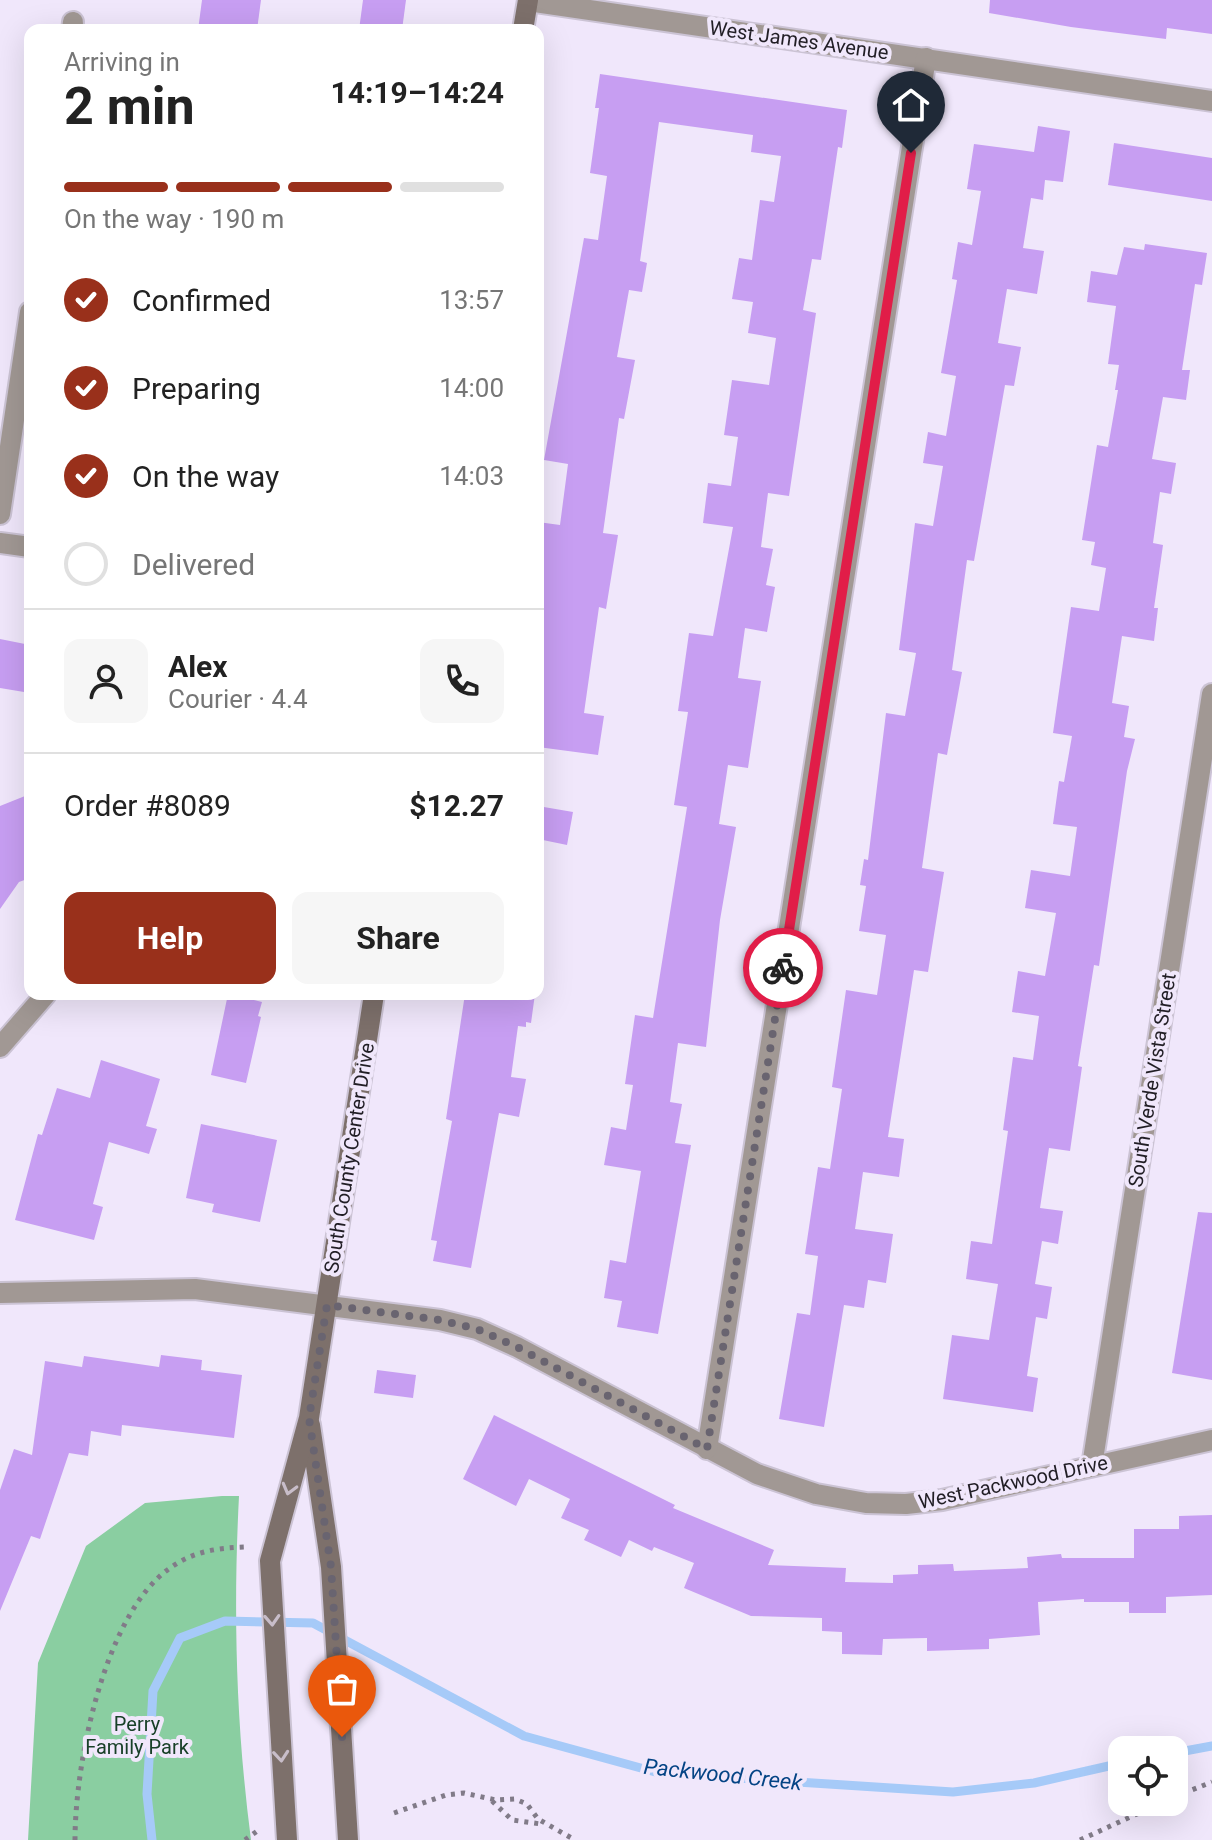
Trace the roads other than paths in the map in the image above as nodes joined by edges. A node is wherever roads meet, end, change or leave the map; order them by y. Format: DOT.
graph roads {
  1 [pos="528,0"];
  2 [pos="524,24"];
  3 [pos="926,58"];
  4 [pos="1212,101"];
  5 [pos="24,352"];
  6 [pos="0,514"];
  7 [pos="0,543"];
  8 [pos="24,546"];
  9 [pos="1212,694"];
  10 [pos="41,1000"];
  11 [pos="373,1000"];
  12 [pos="0,1047"];
  13 [pos="0,1293"];
  14 [pos="327,1305"];
  15 [pos="309,1418"];
  16 [pos="1212,1440"];
  17 [pos="707,1449"];
  18 [pos="1092,1466"];
  19 [pos="287,1840"];
  20 [pos="348,1840"];
  1 -- 2 [label="street"];
  1 -- 3 [label="street, West James Avenue"];
  3 -- 4 [label="street, West James Avenue"];
  3 -- 17 [label="street"];
  5 -- 6 [label="street"];
  7 -- 8 [label="street"];
  9 -- 18 [label="street, South Verde Vista Street"];
  10 -- 12 [label="street"];
  11 -- 14 [label="street, South County Center Drive"];
  13 -- 14 [label="street, West Packwood Drive"];
  14 -- 15 [label="street, South County Center Drive"];
  14 -- 17 [label="street, West Packwood Drive"];
  15 -- 19 [label="street, South County Center Drive, one-way"];
  15 -- 20 [label="street, South County Center Drive"];
  16 -- 18 [label="street, West Packwood Drive"];
  17 -- 18 [label="street, West Packwood Drive"];
}
